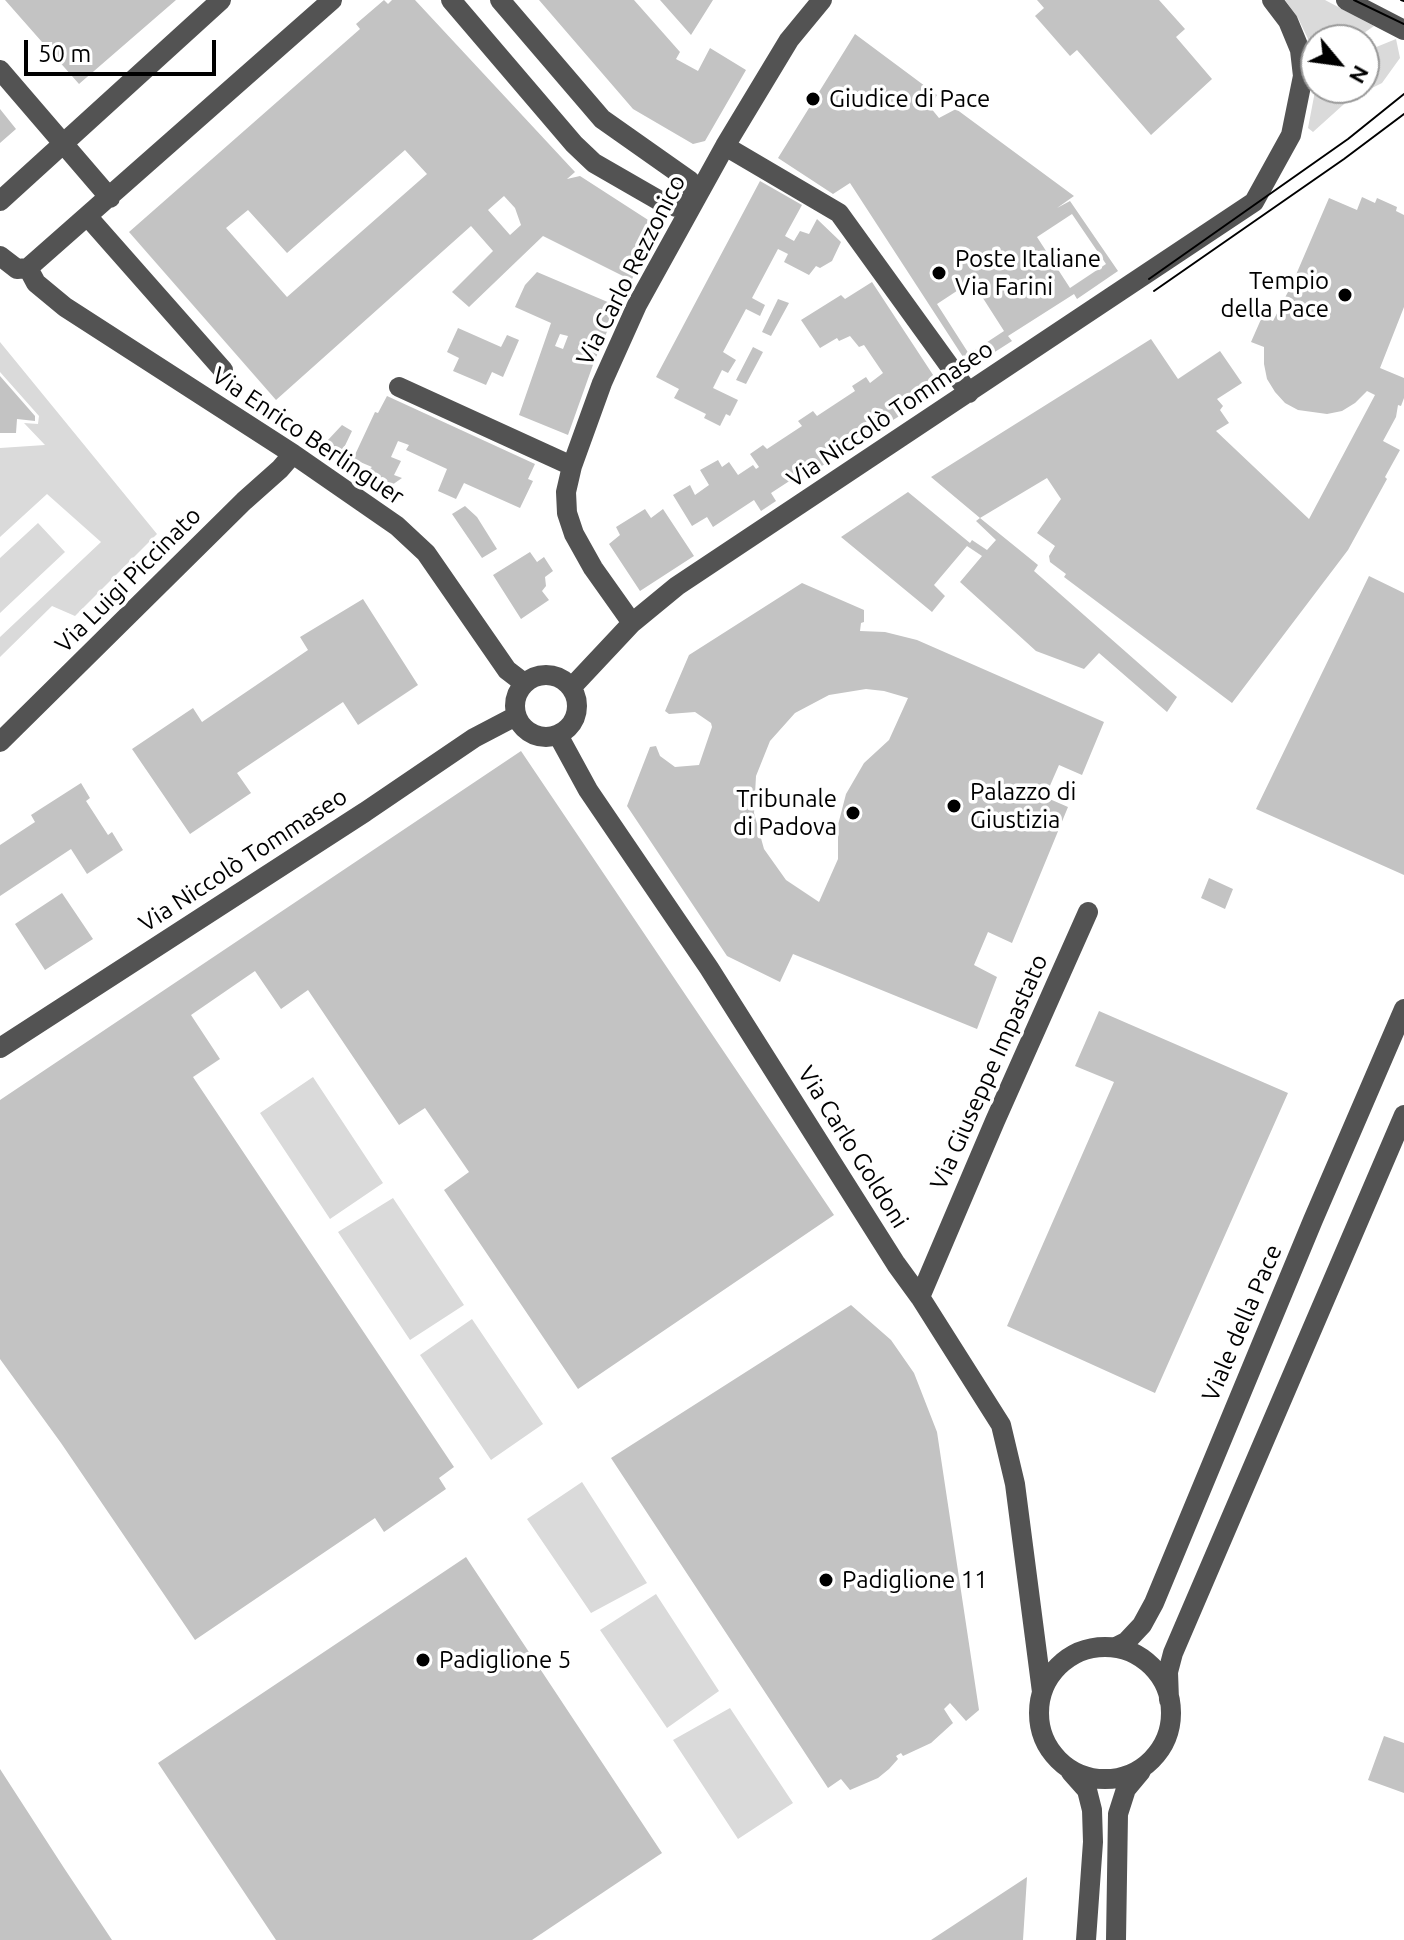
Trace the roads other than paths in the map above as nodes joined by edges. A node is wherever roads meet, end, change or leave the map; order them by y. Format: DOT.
graph roads {
  1 [pos="221,0"];
  2 [pos="332,0"];
  3 [pos="451,0"];
  4 [pos="500,0"];
  5 [pos="822,0"];
  6 [pos="1272,0"];
  7 [pos="1346,0"];
  8 [pos="1404,30"];
  9 [pos="0,70"];
  10 [pos="602,119"];
  11 [pos="62,144"];
  12 [pos="574,144"];
  13 [pos="725,146"];
  14 [pos="110,198"];
  15 [pos="695,200"];
  16 [pos="0,201"];
  17 [pos="88,217"];
  18 [pos="0,256"];
  19 [pos="28,268"];
  20 [pos="223,370"];
  21 [pos="399,387"];
  22 [pos="969,393"];
  23 [pos="293,454"];
  24 [pos="572,466"];
  25 [pos="632,623"];
  26 [pos="524,683"];
  27 [pos="571,688"];
  28 [pos="516,716"];
  29 [pos="558,735"];
  30 [pos="0,742"];
  31 [pos="1088,912"];
  32 [pos="1404,1009"];
  33 [pos="0,1048"];
  34 [pos="1404,1115"];
  35 [pos="920,1297"];
  36 [pos="1030,1614"];
  37 [pos="1116,1647"];
  38 [pos="1071,1656"];
  39 [pos="1042,1692"];
  40 [pos="1169,1700"];
  41 [pos="1148,1762"];
  42 [pos="1063,1764"];
  43 [pos="1086,1940"];
  44 [pos="1116,1940"];
  1 -- 11 [label="street"];
  2 -- 14 [label="street"];
  3 -- 12 [label="street"];
  4 -- 10 [label="street"];
  5 -- 13 [label="street, Via Carlo Rezzonico"];
  6 -- 22 [label="street, Via Niccolò Tommaseo"];
  7 -- 8 [label="street"];
  9 -- 11 [label="street"];
  10 -- 12 [label="street"];
  10 -- 15 [label="street"];
  11 -- 14 [label="street"];
  11 -- 16 [label="street"];
  12 -- 15 [label="street"];
  13 -- 15 [label="street, Via Carlo Rezzonico"];
  13 -- 22 [label="street"];
  14 -- 17 [label="street"];
  15 -- 24 [label="street, Via Carlo Rezzonico"];
  17 -- 19 [label="street"];
  17 -- 20 [label="street"];
  18 -- 19 [label="street"];
  19 -- 23 [label="street, Via Enrico Berlinguer"];
  21 -- 24 [label="street"];
  22 -- 25 [label="street, Via Niccolò Tommaseo"];
  23 -- 26 [label="street, Via Enrico Berlinguer"];
  23 -- 30 [label="street, Via Luigi Piccinato"];
  24 -- 25 [label="street, Via Carlo Rezzonico"];
  25 -- 27 [label="street, Via Niccolò Tommaseo"];
  26 -- 27 [label="street"];
  26 -- 28 [label="street"];
  27 -- 29 [label="street"];
  28 -- 29 [label="street"];
  28 -- 33 [label="street, Via Niccolò Tommaseo"];
  29 -- 35 [label="street, Via Carlo Goldoni"];
  31 -- 35 [label="street, Via Giuseppe Impastato"];
  32 -- 37 [label="street, Viale della Pace"];
  34 -- 40 [label="street"];
  35 -- 36 [label="street, Via Carlo Goldoni"];
  36 -- 38 [label="street, Via Carlo Goldoni"];
  36 -- 39 [label="street, Via Carlo Goldoni"];
  37 -- 38 [label="street"];
  37 -- 40 [label="street"];
  38 -- 39 [label="street"];
  39 -- 42 [label="street"];
  40 -- 41 [label="street"];
  41 -- 42 [label="street"];
  41 -- 44 [label="street"];
  42 -- 43 [label="street"];
}
